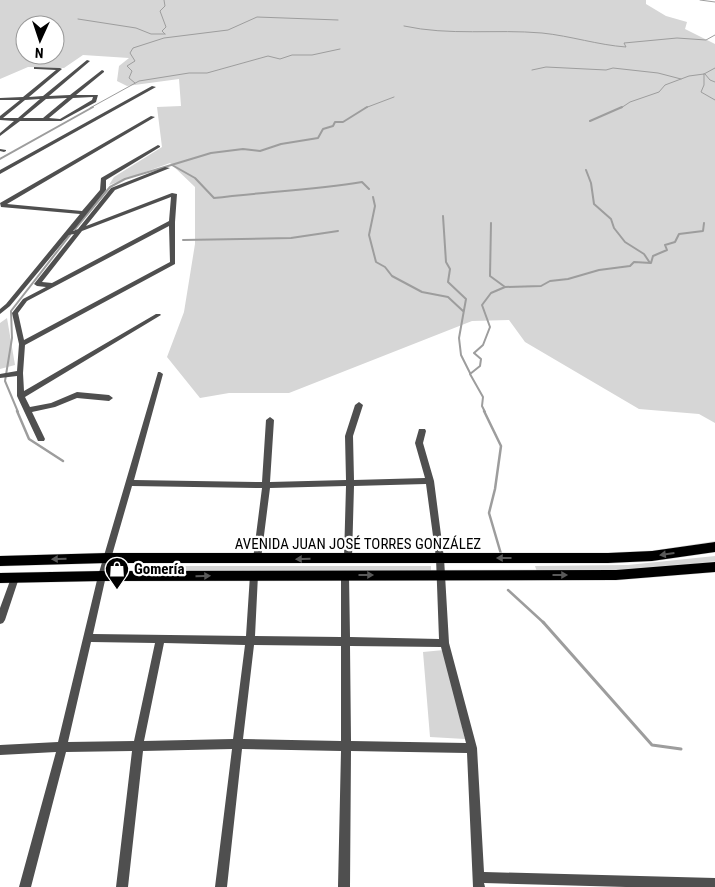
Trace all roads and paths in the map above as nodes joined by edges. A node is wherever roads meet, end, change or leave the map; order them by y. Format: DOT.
graph roads {
  1 [pos="88,61"];
  2 [pos="36,68"];
  3 [pos="102,71"];
  4 [pos="154,87"];
  5 [pos="70,97"];
  6 [pos="44,98"];
  7 [pos="0,99"];
  8 [pos="24,99"];
  9 [pos="153,117"];
  10 [pos="0,118"];
  11 [pos="19,119"];
  12 [pos="44,120"];
  13 [pos="0,135"];
  14 [pos="158,146"];
  15 [pos="167,168"];
  16 [pos="0,172"];
  17 [pos="1,205"];
  18 [pos="82,213"];
  19 [pos="172,222"];
  20 [pos="80,230"];
  21 [pos="66,234"];
  22 [pos="51,285"];
  23 [pos="0,312"];
  24 [pos="158,315"];
  25 [pos="22,344"];
  26 [pos="20,373"];
  27 [pos="160,374"];
  28 [pos="0,376"];
  29 [pos="20,396"];
  30 [pos="109,398"];
  31 [pos="359,405"];
  32 [pos="27,410"];
  33 [pos="270,420"];
  34 [pos="422,431"];
  35 [pos="40,440"];
  36 [pos="430,481"];
  37 [pos="128,482"];
  38 [pos="350,482"];
  39 [pos="266,485"];
  40 [pos="715,547"];
  41 [pos="107,558"];
  42 [pos="348,558"];
  43 [pos="440,558"];
  44 [pos="485,558"];
  45 [pos="257,559"];
  46 [pos="0,561"];
  47 [pos="715,567"];
  48 [pos="441,574"];
  49 [pos="487,574"];
  50 [pos="254,575"];
  51 [pos="345,575"];
  52 [pos="102,576"];
  53 [pos="0,578"];
  54 [pos="15,578"];
  55 [pos="0,620"];
  56 [pos="88,638"];
  57 [pos="160,640"];
  58 [pos="250,640"];
  59 [pos="346,641"];
  60 [pos="444,643"];
  61 [pos="238,744"];
  62 [pos="138,746"];
  63 [pos="346,746"];
  64 [pos="62,747"];
  65 [pos="472,748"];
  66 [pos="0,750"];
  67 [pos="479,882"];
  68 [pos="715,884"];
  69 [pos="25,887"];
  70 [pos="122,887"];
  71 [pos="220,887"];
  72 [pos="344,887"];
  1 -- 6 [label="street"];
  2 -- 8 [label="street"];
  3 -- 5 [label="street"];
  4 -- 16 [label="street"];
  5 -- 6 [label="street"];
  5 -- 12 [label="street"];
  5 -- 12 [label="street"];
  6 -- 8 [label="street"];
  6 -- 11 [label="street"];
  7 -- 8 [label="street"];
  8 -- 10 [label="street"];
  9 -- 17 [label="street"];
  10 -- 11 [label="street"];
  11 -- 12 [label="street"];
  11 -- 13 [label="street"];
  14 -- 18 [label="street"];
  15 -- 20 [label="street"];
  17 -- 18 [label="street"];
  18 -- 21 [label="street"];
  19 -- 20 [label="street"];
  19 -- 22 [label="street"];
  19 -- 25 [label="street"];
  20 -- 21 [label="street"];
  20 -- 22 [label="street"];
  21 -- 23 [label="street"];
  22 -- 25 [label="street"];
  24 -- 29 [label="street"];
  25 -- 26 [label="street"];
  26 -- 28 [label="street"];
  26 -- 29 [label="street"];
  27 -- 37 [label="street"];
  29 -- 32 [label="street"];
  30 -- 32 [label="street"];
  31 -- 38 [label="street"];
  32 -- 35 [label="street"];
  33 -- 39 [label="street"];
  34 -- 36 [label="street"];
  36 -- 38 [label="street"];
  36 -- 43 [label="street"];
  37 -- 39 [label="street"];
  37 -- 41 [label="street"];
  38 -- 39 [label="street"];
  38 -- 42 [label="street"];
  39 -- 45 [label="street"];
  40 -- 44 [label="main road, AVENIDA JUAN JOSÉ TORRES GONZÁLEZ, one-way"];
  41 -- 45 [label="main road, AVENIDA JUAN JOSÉ TORRES GONZÁLEZ"];
  41 -- 46 [label="main road, AVENIDA JUAN JOSÉ TORRES GONZÁLEZ, one-way"];
  41 -- 52 [label="street"];
  42 -- 43 [label="main road, AVENIDA JUAN JOSÉ TORRES GONZÁLEZ"];
  42 -- 45 [label="main road, AVENIDA JUAN JOSÉ TORRES GONZÁLEZ, one-way"];
  43 -- 44 [label="main road, AVENIDA JUAN JOSÉ TORRES GONZÁLEZ"];
  43 -- 48 [label="street"];
  44 -- 49 [label="main road"];
  49 -- 47 [label="main road, AVENIDA JUAN JOSÉ TORRES GONZÁLEZ, one-way"];
  48 -- 49 [label="main road, AVENIDA JUAN JOSÉ TORRES GONZÁLEZ"];
  51 -- 48 [label="main road, AVENIDA JUAN JOSÉ TORRES GONZÁLEZ, one-way"];
  48 -- 60 [label="street"];
  50 -- 51 [label="main road, AVENIDA JUAN JOSÉ TORRES GONZÁLEZ"];
  52 -- 50 [label="main road, AVENIDA JUAN JOSÉ TORRES GONZÁLEZ, one-way"];
  50 -- 58 [label="street"];
  51 -- 59 [label="street"];
  52 -- 54 [label="main road, AVENIDA JUAN JOSÉ TORRES GONZÁLEZ"];
  52 -- 56 [label="street"];
  53 -- 54 [label="main road, AVENIDA JUAN JOSÉ TORRES GONZÁLEZ"];
  54 -- 55 [label="street"];
  56 -- 57 [label="street"];
  56 -- 64 [label="street"];
  57 -- 58 [label="street"];
  57 -- 62 [label="street"];
  58 -- 59 [label="street"];
  58 -- 61 [label="street"];
  59 -- 60 [label="street"];
  59 -- 63 [label="street"];
  60 -- 65 [label="street"];
  61 -- 62 [label="street"];
  61 -- 63 [label="street"];
  61 -- 71 [label="street"];
  62 -- 64 [label="street"];
  62 -- 70 [label="street"];
  63 -- 65 [label="street"];
  63 -- 72 [label="street"];
  64 -- 66 [label="street"];
  64 -- 69 [label="street"];
  65 -- 67 [label="street"];
  67 -- 68 [label="street"];
}
